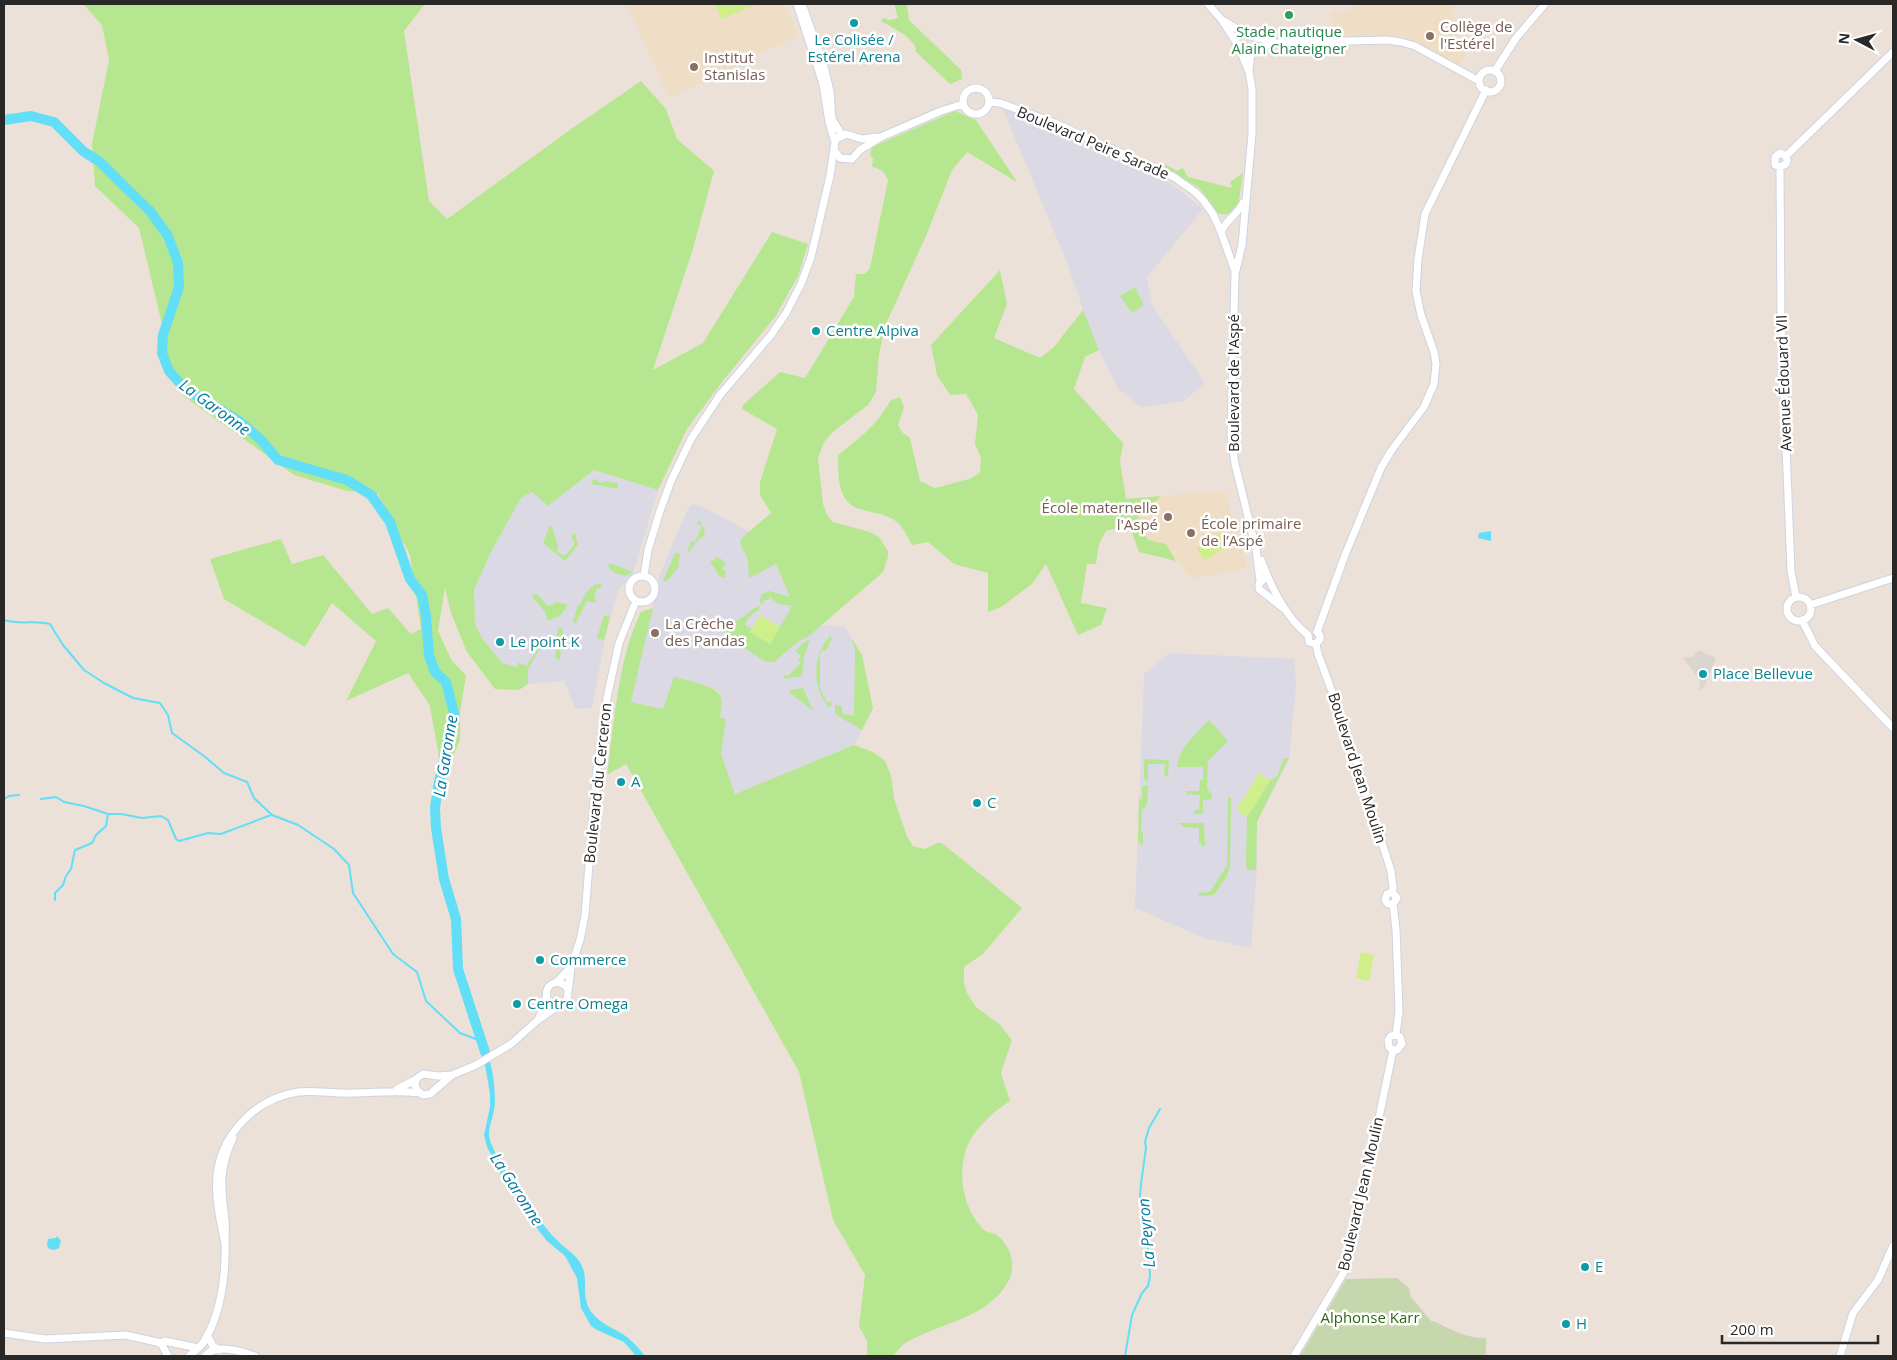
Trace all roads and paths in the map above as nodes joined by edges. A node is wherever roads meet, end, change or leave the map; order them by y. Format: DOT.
graph roads {
  1 [pos="797,4"];
  2 [pos="802,4"];
  3 [pos="1208,4"];
  4 [pos="1545,4"];
  5 [pos="1222,20"];
  6 [pos="1249,36"];
  7 [pos="1274,43"];
  8 [pos="1239,47"];
  9 [pos="1253,50"];
  10 [pos="1893,52"];
  11 [pos="1495,71"];
  12 [pos="1249,72"];
  13 [pos="1479,81"];
  14 [pos="1486,90"];
  15 [pos="990,102"];
  16 [pos="963,104"];
  17 [pos="842,135"];
  18 [pos="881,137"];
  19 [pos="857,138"];
  20 [pos="835,142"];
  21 [pos="860,150"];
  22 [pos="835,151"];
  23 [pos="1786,156"];
  24 [pos="844,160"];
  25 [pos="1780,167"];
  26 [pos="830,176"];
  27 [pos="1245,200"];
  28 [pos="1212,214"];
  29 [pos="1231,218"];
  30 [pos="1243,226"];
  31 [pos="1221,232"];
  32 [pos="1242,241"];
  33 [pos="1226,243"];
  34 [pos="1236,274"];
  35 [pos="1256,549"];
  36 [pos="644,576"];
  37 [pos="1893,578"];
  38 [pos="1260,581"];
  39 [pos="1270,583"];
  40 [pos="1262,592"];
  41 [pos="1796,597"];
  42 [pos="636,601"];
  43 [pos="1810,605"];
  44 [pos="1287,612"];
  45 [pos="1802,620"];
  46 [pos="1317,632"];
  47 [pos="1308,635"];
  48 [pos="1316,644"];
  49 [pos="1893,728"];
  50 [pos="571,967"];
  51 [pos="557,982"];
  52 [pos="568,989"];
  53 [pos="546,998"];
  54 [pos="558,1005"];
  55 [pos="538,1020"];
  56 [pos="1396,1035"];
  57 [pos="1393,1050"];
  58 [pos="431,1075"];
  59 [pos="452,1075"];
  60 [pos="416,1079"];
  61 [pos="436,1089"];
  62 [pos="395,1090"];
  63 [pos="420,1094"];
  64 [pos="1893,1246"];
  65 [pos="4,1333"];
  66 [pos="207,1335"];
  67 [pos="161,1343"];
  68 [pos="198,1348"];
  69 [pos="219,1350"];
  70 [pos="168,1356"];
  71 [pos="190,1356"];
  72 [pos="205,1356"];
  73 [pos="254,1356"];
  74 [pos="1294,1356"];
  75 [pos="1840,1356"];
  1 -- 20 [label="street"];
  2 -- 17 [label="street"];
  3 -- 5 [label="street"];
  4 -- 11 [label="street"];
  5 -- 6 [label="street"];
  5 -- 8 [label="street"];
  6 -- 7 [label="street"];
  6 -- 8 [label="street"];
  6 -- 9 [label="street"];
  7 -- 9 [label="street"];
  7 -- 13 [label="street"];
  8 -- 9 [label="street"];
  8 -- 12 [label="street"];
  9 -- 12 [label="street"];
  10 -- 23 [label="street, Avenue Édouard VII"];
  11 -- 13 [label="street"];
  11 -- 14 [label="street"];
  12 -- 27 [label="street"];
  13 -- 14 [label="street"];
  14 -- 46 [label="street"];
  15 -- 16 [label="street"];
  15 -- 16 [label="street"];
  15 -- 28 [label="street, Boulevard Peire Sarade"];
  16 -- 18 [label="street"];
  17 -- 19 [label="street"];
  17 -- 20 [label="street"];
  18 -- 19 [label="street"];
  18 -- 21 [label="street"];
  19 -- 21 [label="street"];
  20 -- 22 [label="street"];
  21 -- 24 [label="street"];
  22 -- 24 [label="street"];
  22 -- 26 [label="street"];
  23 -- 25 [label="street, Avenue Édouard VII"];
  23 -- 25 [label="street, Avenue Édouard VII"];
  24 -- 26 [label="street"];
  25 -- 41 [label="street, Avenue Édouard VII"];
  26 -- 36 [label="street"];
  27 -- 29 [label="street"];
  27 -- 30 [label="street"];
  28 -- 29 [label="street"];
  28 -- 31 [label="street, Boulevard Peire Sarade"];
  29 -- 30 [label="street"];
  29 -- 31 [label="street"];
  30 -- 32 [label="street"];
  31 -- 33 [label="street"];
  32 -- 33 [label="street"];
  32 -- 34 [label="street, Boulevard de l'Aspé"];
  33 -- 34 [label="street, Boulevard de l'Aspé"];
  34 -- 35 [label="street, Boulevard de l'Aspé"];
  35 -- 38 [label="street, Boulevard de l'Aspé"];
  35 -- 39 [label="street, Boulevard de l'Aspé"];
  36 -- 42 [label="street"];
  36 -- 42 [label="street"];
  37 -- 43 [label="street"];
  38 -- 39 [label="street"];
  38 -- 40 [label="street"];
  39 -- 40 [label="street"];
  39 -- 44 [label="street, Boulevard de l'Aspé"];
  40 -- 44 [label="street, Boulevard de l'Aspé"];
  41 -- 43 [label="street"];
  41 -- 45 [label="street"];
  42 -- 50 [label="street, Boulevard du Cerceron"];
  43 -- 45 [label="street"];
  44 -- 47 [label="street, Boulevard de l'Aspé"];
  45 -- 49 [label="street"];
  46 -- 47 [label="street"];
  46 -- 48 [label="street"];
  47 -- 48 [label="street"];
  48 -- 56 [label="street, Boulevard Jean Moulin"];
  50 -- 51 [label="street, Boulevard du Cerceron"];
  50 -- 52 [label="street, Boulevard du Cerceron"];
  51 -- 52 [label="street"];
  51 -- 53 [label="street"];
  52 -- 54 [label="street"];
  53 -- 54 [label="street"];
  53 -- 55 [label="street"];
  54 -- 55 [label="street"];
  55 -- 59 [label="street"];
  56 -- 57 [label="street"];
  56 -- 57 [label="street"];
  57 -- 74 [label="street, Boulevard Jean Moulin"];
  58 -- 59 [label="street"];
  58 -- 60 [label="street"];
  58 -- 61 [label="street"];
  59 -- 61 [label="street"];
  60 -- 62 [label="street"];
  60 -- 63 [label="street"];
  61 -- 63 [label="street"];
  62 -- 63 [label="street"];
  62 -- 66 [label="street"];
  64 -- 75 [label="street"];
  65 -- 67 [label="street"];
  66 -- 68 [label="street"];
  66 -- 69 [label="street"];
  67 -- 68 [label="street"];
  67 -- 70 [label="street"];
  68 -- 71 [label="street"];
  69 -- 72 [label="street"];
  69 -- 73 [label="street"];
}
